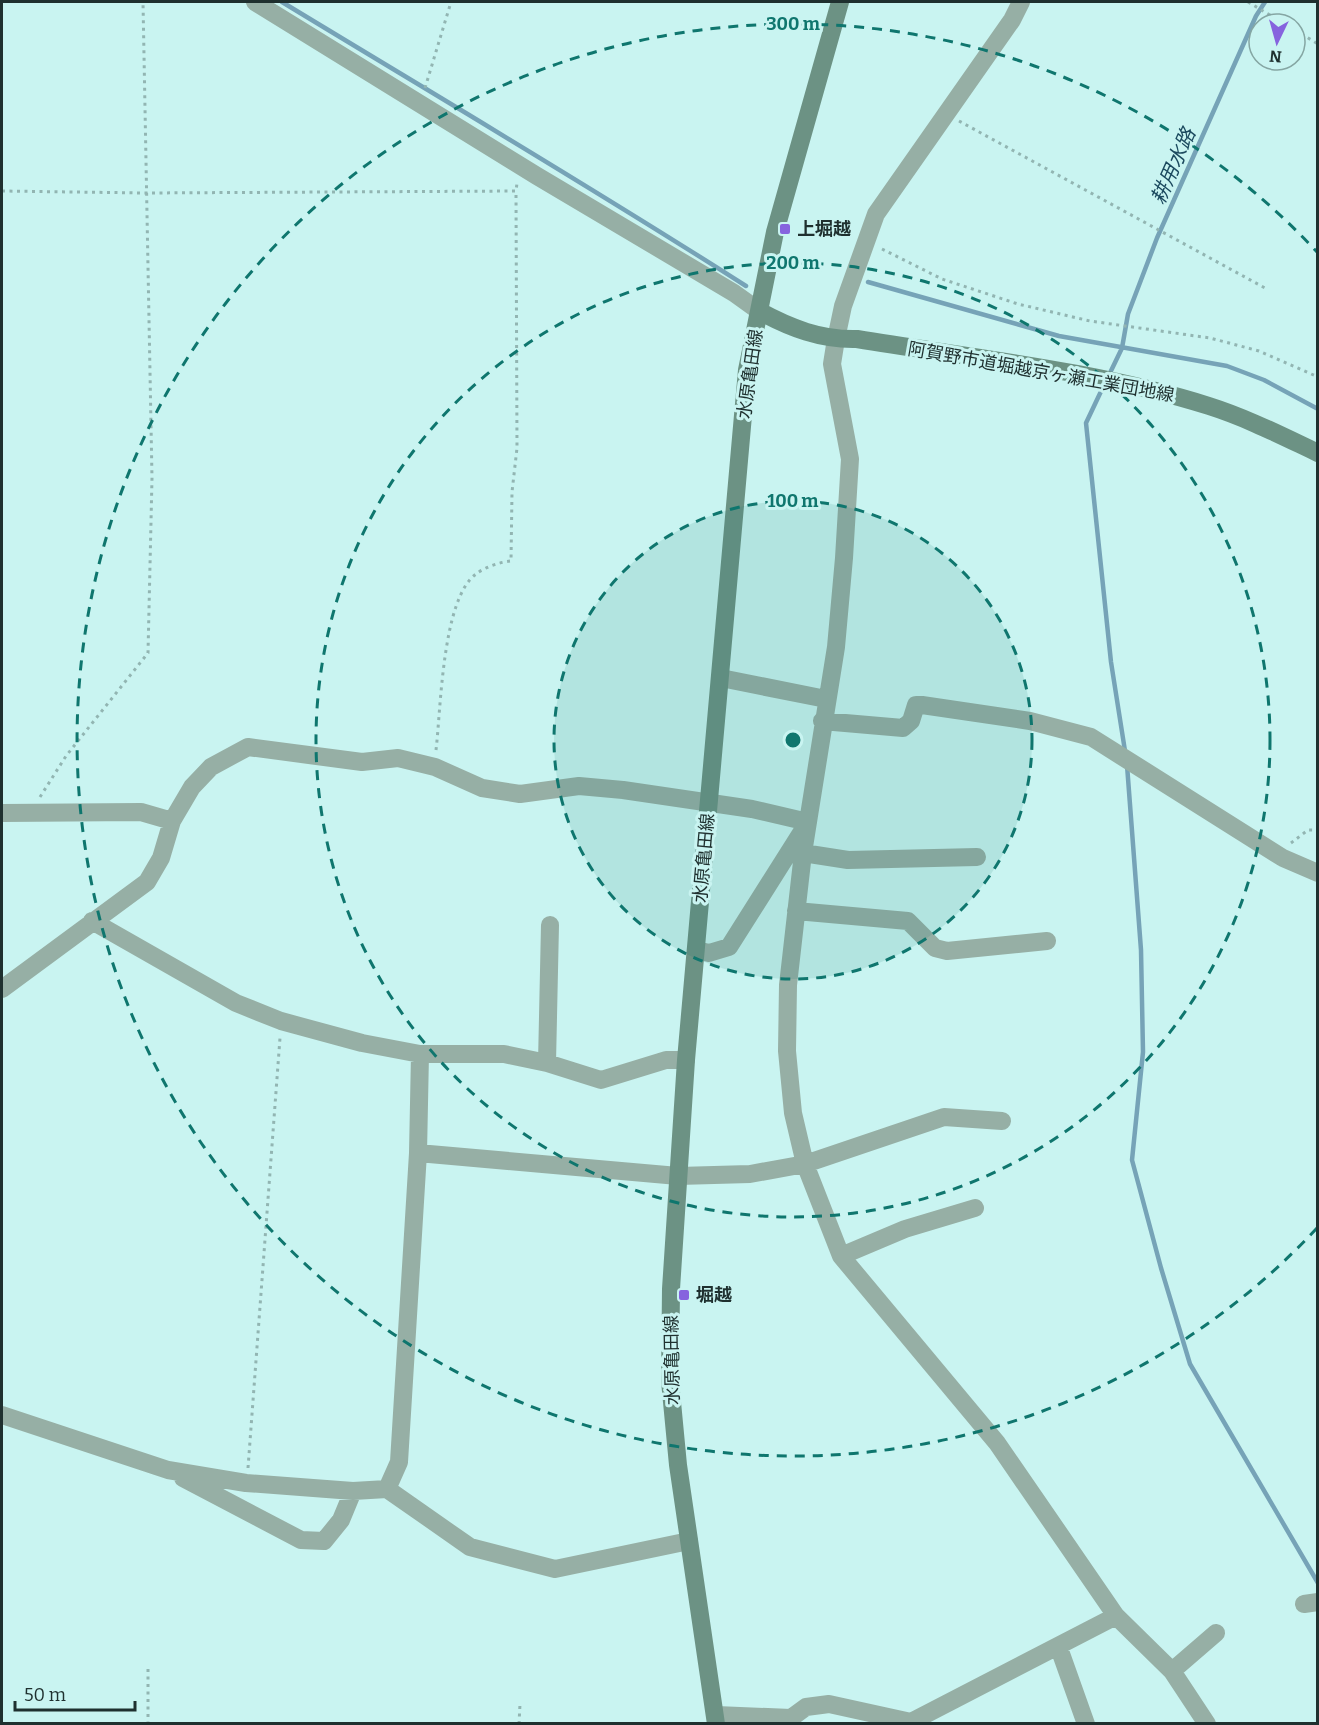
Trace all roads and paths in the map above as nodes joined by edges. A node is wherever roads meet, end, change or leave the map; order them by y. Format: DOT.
graph roads {
  1 [pos="143,2"];
  2 [pos="255,2"];
  3 [pos="451,2"];
  4 [pos="840,2"];
  5 [pos="1021,2"];
  6 [pos="1248,2"];
  7 [pos="1265,12"];
  8 [pos="429,81"];
  9 [pos="946,116"];
  10 [pos="517,164"];
  11 [pos="2,191"];
  12 [pos="516,191"];
  13 [pos="145,193"];
  14 [pos="865,240"];
  15 [pos="1265,288"];
  16 [pos="759,311"];
  17 [pos="836,339"];
  18 [pos="1317,377"];
  19 [pos="1317,453"];
  20 [pos="721,678"];
  21 [pos="826,699"];
  22 [pos="822,721"];
  23 [pos="435,767"];
  24 [pos="708,802"];
  25 [pos="2,813"];
  26 [pos="32,813"];
  27 [pos="172,820"];
  28 [pos="808,822"];
  29 [pos="1317,830"];
  30 [pos="803,853"];
  31 [pos="977,857"];
  32 [pos="1283,858"];
  33 [pos="1317,873"];
  34 [pos="796,911"];
  35 [pos="92,921"];
  36 [pos="550,925"];
  37 [pos="1047,941"];
  38 [pos="696,950"];
  39 [pos="2,989"];
  40 [pos="281,1021"];
  41 [pos="420,1054"];
  42 [pos="686,1060"];
  43 [pos="547,1063"];
  44 [pos="1002,1121"];
  45 [pos="418,1153"];
  46 [pos="804,1164"];
  47 [pos="678,1176"];
  48 [pos="975,1208"];
  49 [pos="841,1256"];
  50 [pos="2,1414"];
  51 [pos="168,1470"];
  52 [pos="246,1483"];
  53 [pos="387,1489"];
  54 [pos="353,1491"];
  55 [pos="690,1541"];
  56 [pos="1116,1616"];
  57 [pos="1216,1633"];
  58 [pos="1059,1648"];
  59 [pos="148,1669"];
  60 [pos="1172,1671"];
  61 [pos="520,1704"];
  62 [pos="716,1719"];
  63 [pos="148,1724"];
  64 [pos="519,1724"];
  65 [pos="1086,1724"];
  66 [pos="1207,1724"];
  1 -- 13 [label="path"];
  2 -- 10 [label="street"];
  3 -- 8 [label="path"];
  4 -- 16 [label="main road, 水原亀田線"];
  5 -- 9 [label="street"];
  6 -- 7 [label="path"];
  9 -- 14 [label="street"];
  9 -- 15 [label="path"];
  10 -- 12 [label="path"];
  10 -- 16 [label="street"];
  11 -- 13 [label="path"];
  12 -- 13 [label="path"];
  12 -- 23 [label="path"];
  13 -- 26 [label="path"];
  14 -- 17 [label="street"];
  14 -- 18 [label="path"];
  16 -- 17 [label="main road, 阿賀野市道堀越京ヶ瀬工業団地線"];
  16 -- 20 [label="main road, 水原亀田線"];
  17 -- 19 [label="main road, 阿賀野市道堀越京ヶ瀬工業団地線"];
  17 -- 21 [label="street"];
  20 -- 21 [label="street"];
  20 -- 24 [label="main road, 水原亀田線"];
  21 -- 22 [label="street"];
  22 -- 28 [label="street"];
  22 -- 32 [label="street"];
  23 -- 24 [label="street"];
  23 -- 27 [label="street"];
  24 -- 28 [label="street"];
  24 -- 38 [label="main road, 水原亀田線"];
  25 -- 26 [label="street"];
  26 -- 27 [label="street"];
  27 -- 35 [label="street"];
  28 -- 30 [label="street"];
  28 -- 38 [label="street"];
  29 -- 32 [label="path"];
  30 -- 31 [label="street"];
  30 -- 34 [label="street"];
  32 -- 33 [label="street"];
  34 -- 37 [label="street"];
  34 -- 46 [label="street"];
  35 -- 39 [label="street"];
  35 -- 40 [label="street"];
  36 -- 43 [label="street"];
  38 -- 42 [label="main road, 水原亀田線"];
  40 -- 41 [label="street"];
  40 -- 52 [label="path"];
  41 -- 43 [label="street"];
  41 -- 45 [label="street"];
  42 -- 43 [label="street"];
  42 -- 47 [label="main road, 水原亀田線"];
  44 -- 46 [label="street"];
  45 -- 47 [label="street"];
  45 -- 53 [label="street"];
  46 -- 47 [label="street"];
  46 -- 49 [label="street"];
  47 -- 55 [label="main road, 水原亀田線"];
  48 -- 49 [label="street"];
  49 -- 56 [label="street"];
  50 -- 51 [label="street"];
  51 -- 52 [label="street"];
  51 -- 54 [label="street"];
  52 -- 54 [label="street"];
  53 -- 54 [label="street"];
  53 -- 55 [label="street"];
  55 -- 62 [label="main road, 水原亀田線"];
  56 -- 58 [label="street"];
  56 -- 60 [label="street"];
  57 -- 60 [label="street"];
  58 -- 62 [label="street"];
  58 -- 65 [label="street"];
  59 -- 63 [label="path"];
  60 -- 66 [label="street"];
  61 -- 64 [label="path"];
}
